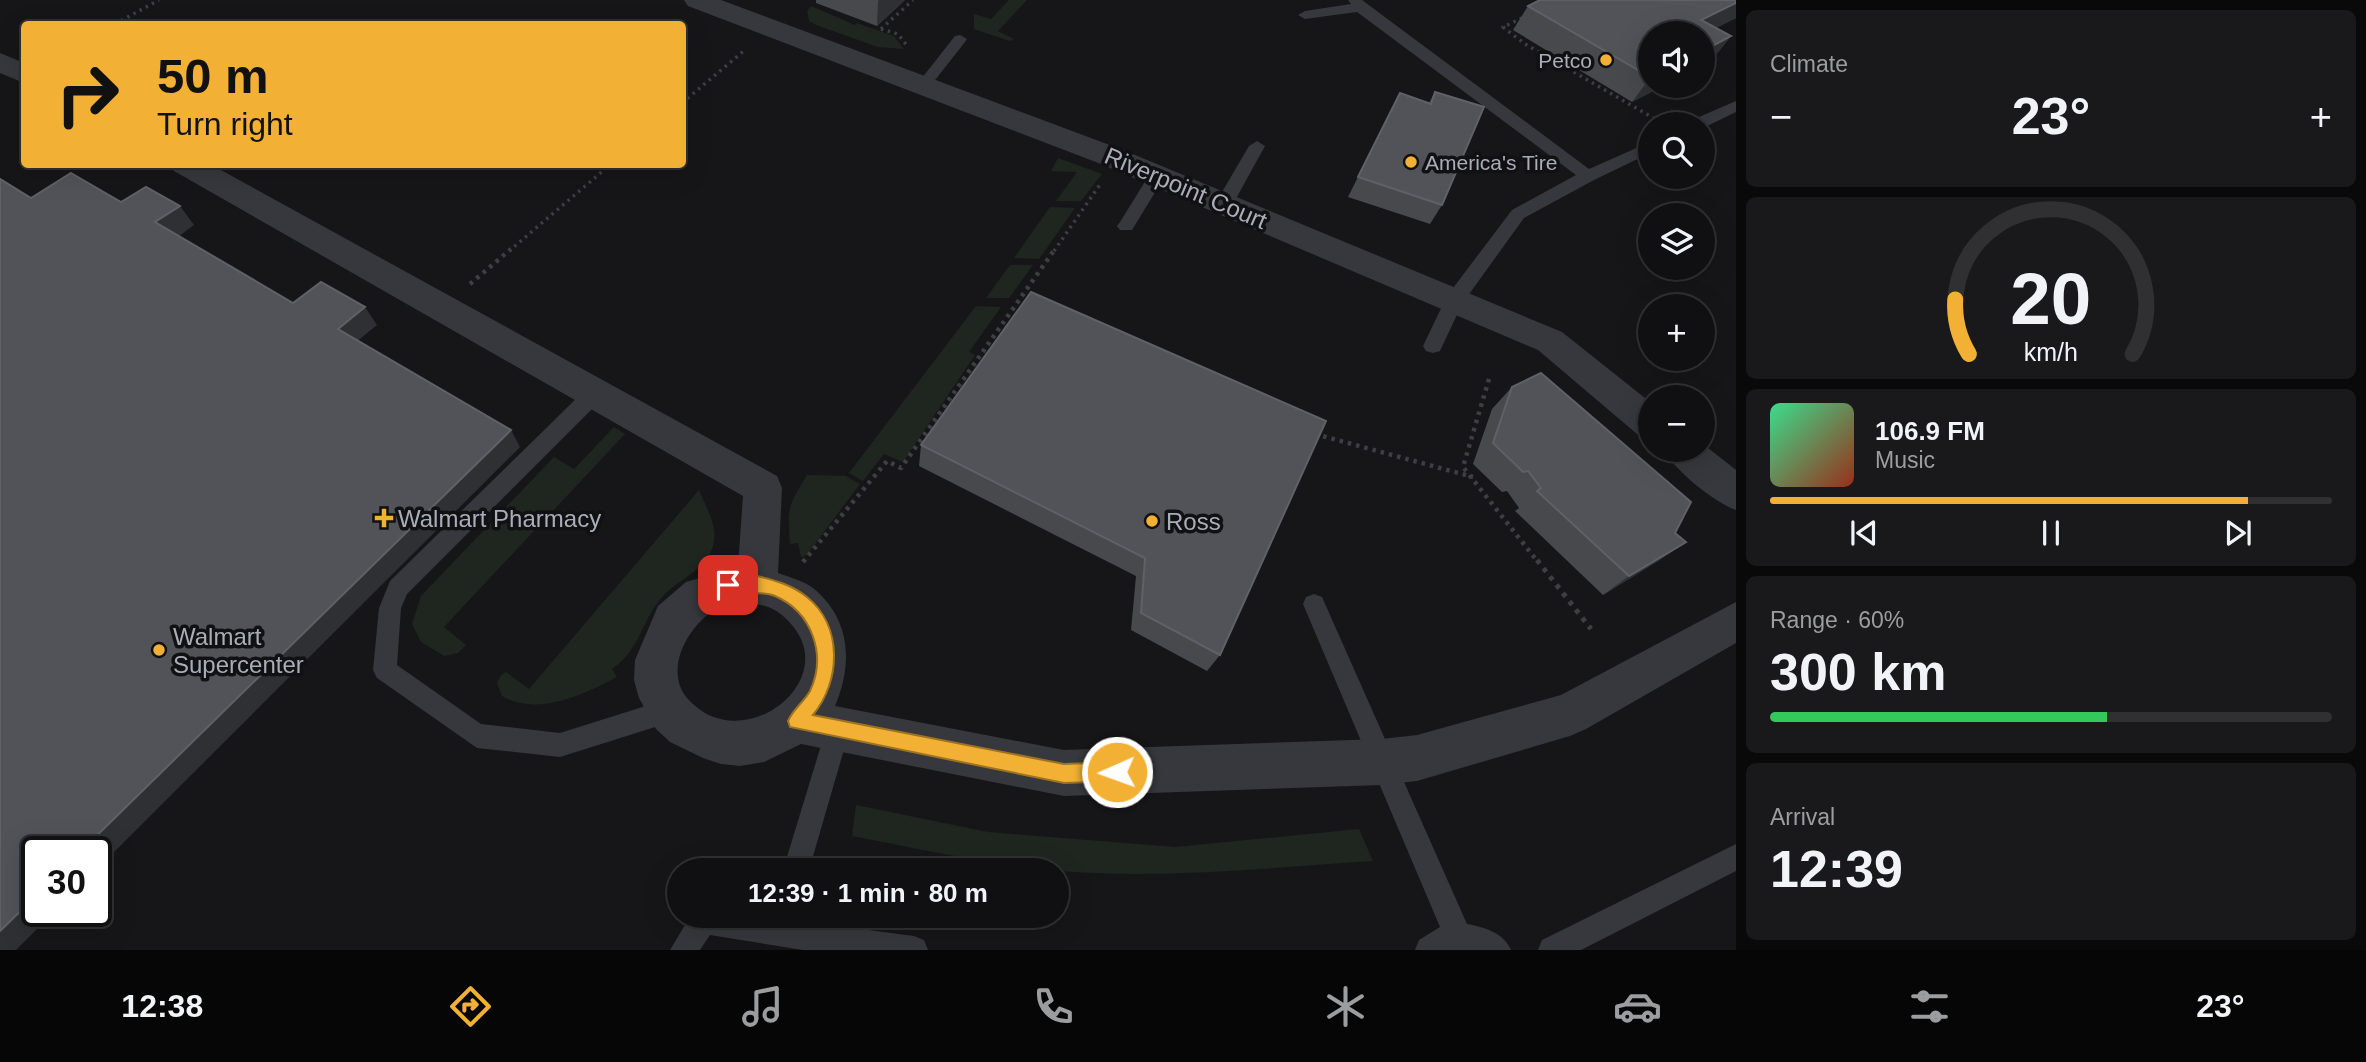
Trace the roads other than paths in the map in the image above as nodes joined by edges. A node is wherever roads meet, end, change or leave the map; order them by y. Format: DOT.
graph roads {
  1 [pos="697,0"];
  2 [pos="765,0"];
  3 [pos="1357,3"];
  4 [pos="740,7"];
  5 [pos="1305,15"];
  6 [pos="960,39"];
  7 [pos="0,61"];
  8 [pos="21,73"];
  9 [pos="923,86"];
  10 [pos="1736,106"];
  11 [pos="1715,116"];
  12 [pos="1257,146"];
  13 [pos="1638,152"];
  14 [pos="192,168"];
  15 [pos="1157,176"];
  16 [pos="1588,176"];
  17 [pos="1224,204"];
  18 [pos="1126,226"];
  19 [pos="1454,301"];
  20 [pos="1433,346"];
  21 [pos="593,395"];
  22 [pos="1638,413"];
  23 [pos="1698,462"];
  24 [pos="1736,493"];
  25 [pos="757,584"];
  26 [pos="1314,604"];
  27 [pos="1736,621"];
  28 [pos="668,711"];
  29 [pos="818,725"];
  30 [pos="1382,762"];
  31 [pos="1736,857"];
  32 [pos="798,858"];
  33 [pos="699,928"];
  34 [pos="801,928"];
  35 [pos="1458,936"];
  36 [pos="684,950"];
  37 [pos="914,950"];
  38 [pos="1429,950"];
  39 [pos="1497,950"];
  40 [pos="1552,950"];
  1 -- 4 [label="street, Riverpoint Court"];
  2 -- 4 [label="street"];
  3 -- 5 [label="lane"];
  3 -- 16 [label="lane"];
  4 -- 9 [label="street, Riverpoint Court"];
  6 -- 9 [label="lane"];
  7 -- 8 [label="street"];
  9 -- 15 [label="street, Riverpoint Court"];
  10 -- 11 [label="lane"];
  12 -- 17 [label="lane"];
  13 -- 16 [label="lane"];
  14 -- 21 [label="street"];
  15 -- 17 [label="street, Riverpoint Court"];
  15 -- 18 [label="lane"];
  16 -- 19 [label="lane"];
  17 -- 19 [label="street, Riverpoint Court"];
  19 -- 20 [label="lane"];
  19 -- 22 [label="street, Riverpoint Court"];
  21 -- 25 [label="street"];
  21 -- 28 [label="lane"];
  23 -- 24 [label="street"];
  25 -- 28 [label="street"];
  25 -- 29 [label="street"];
  26 -- 30 [label="lane"];
  27 -- 30 [label="street"];
  28 -- 29 [label="street"];
  29 -- 30 [label="street"];
  29 -- 32 [label="lane"];
  30 -- 35 [label="lane"];
  31 -- 40 [label="lane"];
  33 -- 36 [label="lane"];
  34 -- 37 [label="lane"];
  35 -- 38 [label="lane"];
  35 -- 39 [label="lane"];
}
